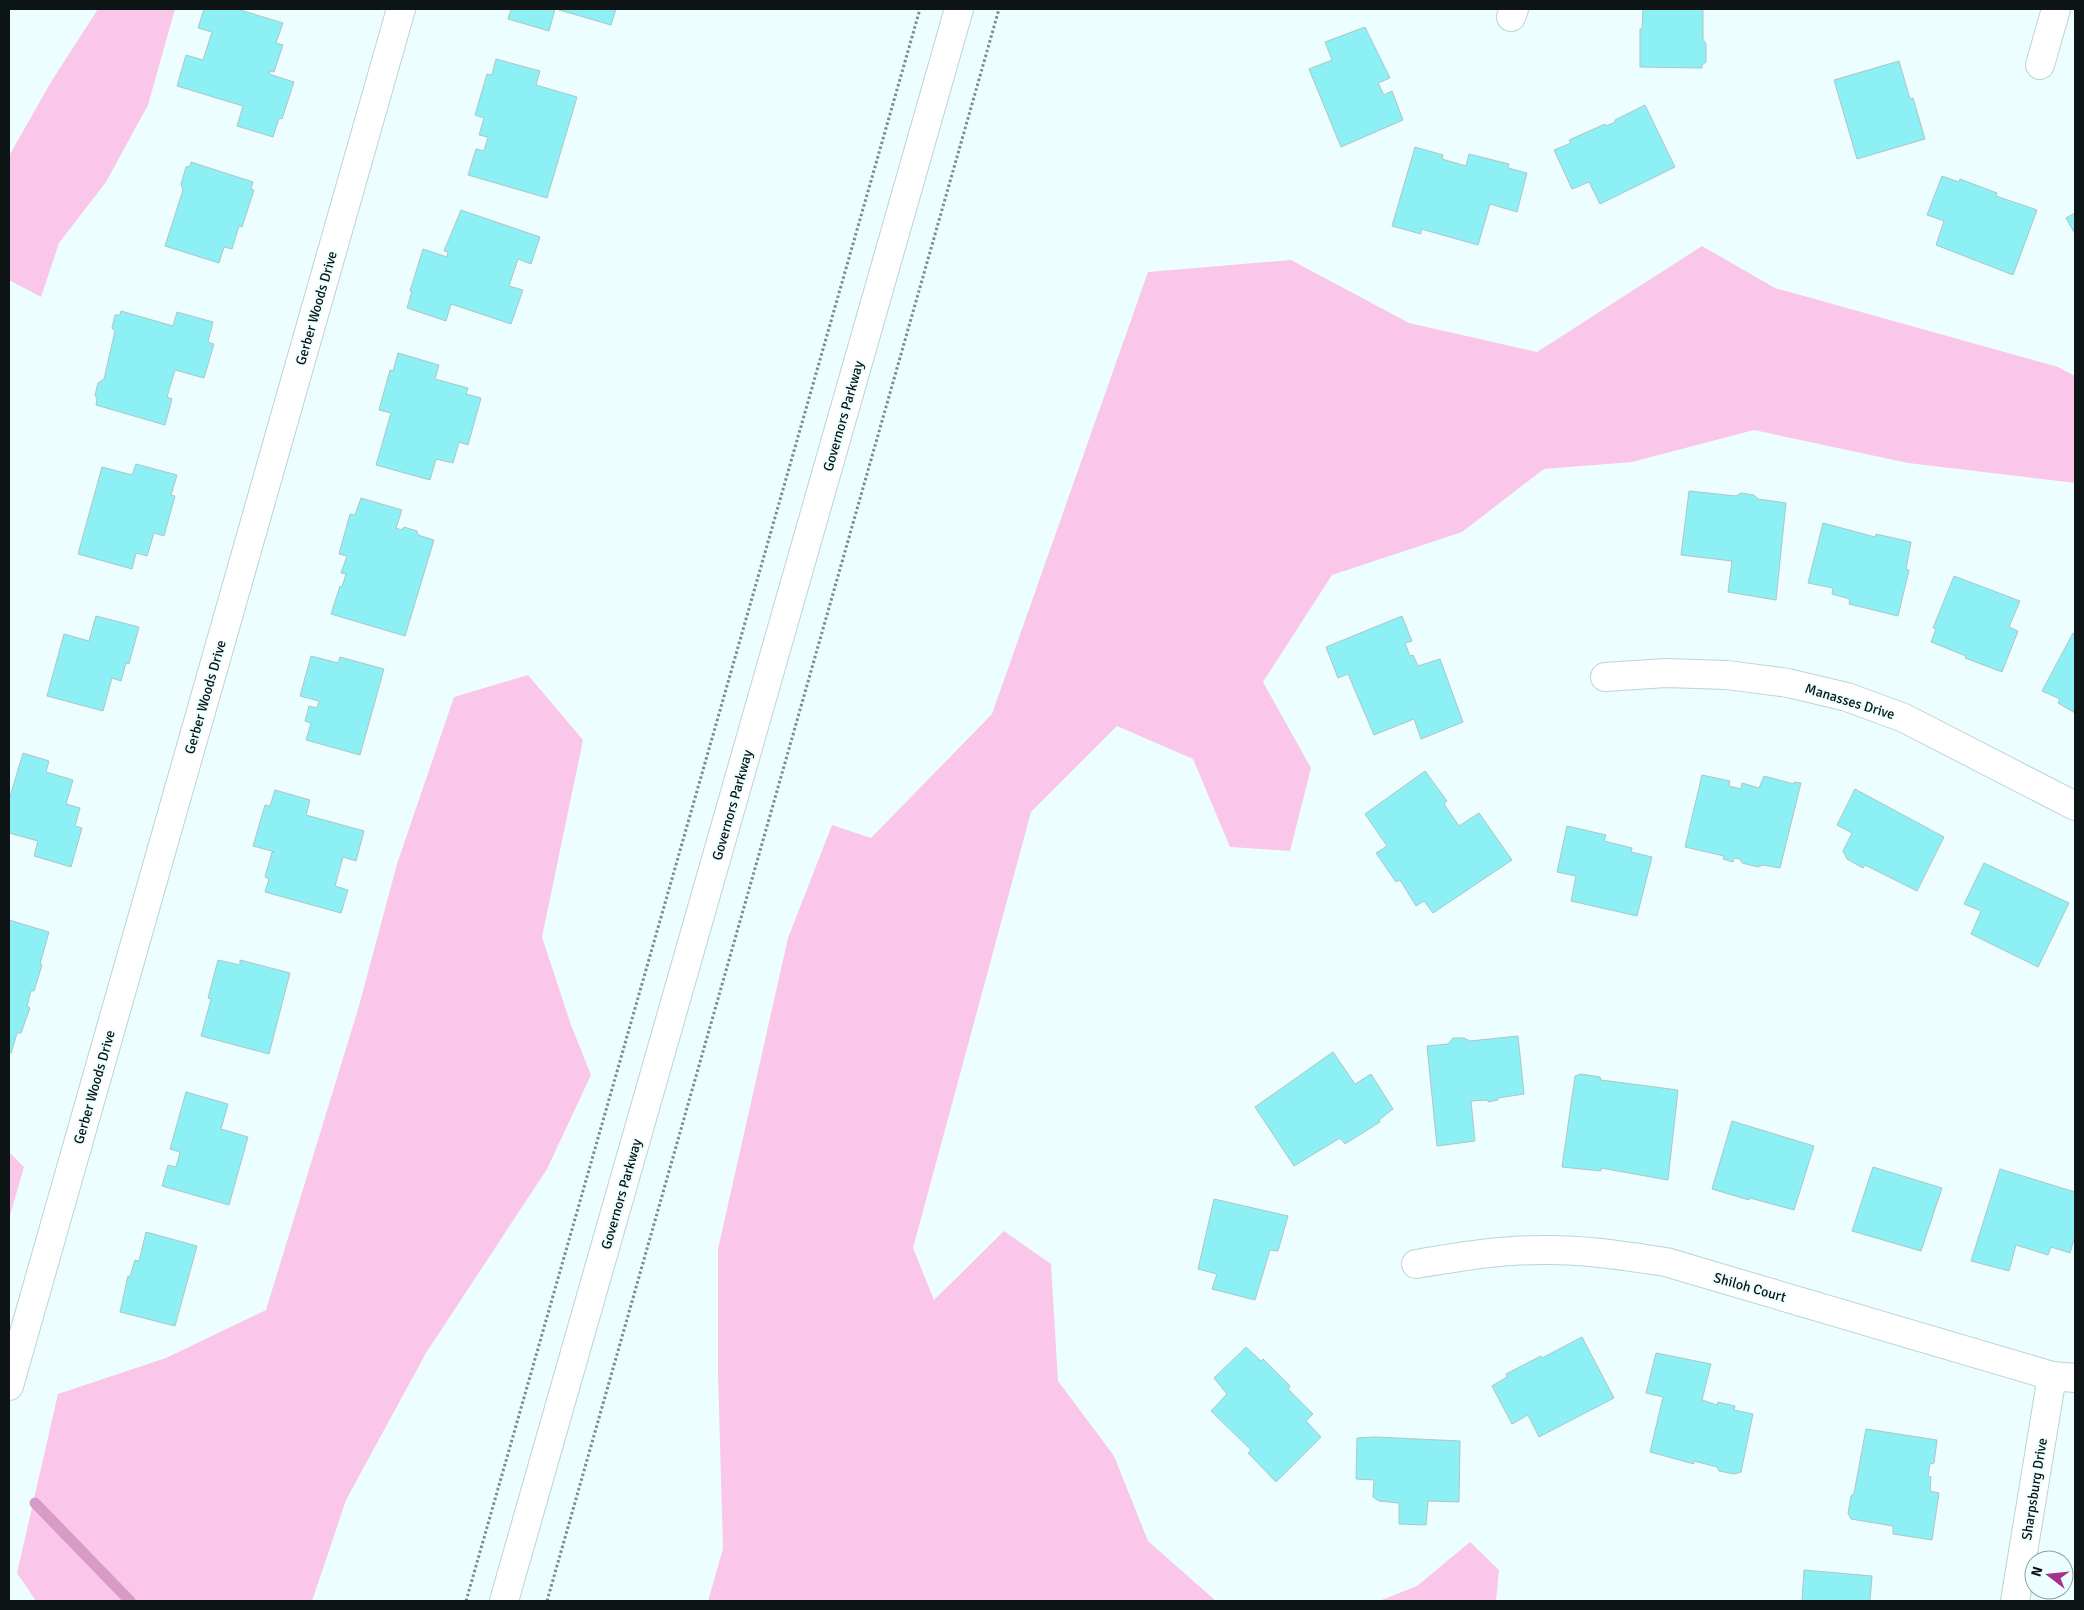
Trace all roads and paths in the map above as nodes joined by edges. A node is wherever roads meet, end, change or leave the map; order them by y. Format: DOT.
graph roads {
  1 [pos="401,9"];
  2 [pos="920,9"];
  3 [pos="959,9"];
  4 [pos="999,9"];
  5 [pos="2056,9"];
  6 [pos="2040,65"];
  7 [pos="1605,677"];
  8 [pos="2075,806"];
  9 [pos="1416,1264"];
  10 [pos="2064,1377"];
  11 [pos="9,1386"];
  12 [pos="466,1601"];
  13 [pos="504,1601"];
  14 [pos="547,1601"];
  15 [pos="2015,1601"];
  1 -- 11 [label="street, Gerber Woods Drive"];
  2 -- 12 [label="path"];
  3 -- 13 [label="street, Governors Parkway"];
  4 -- 14 [label="path"];
  5 -- 6 [label="street"];
  7 -- 8 [label="street, Manasses Drive"];
  9 -- 10 [label="street, Shiloh Court"];
  10 -- 15 [label="street, Sharpsburg Drive"];
}
